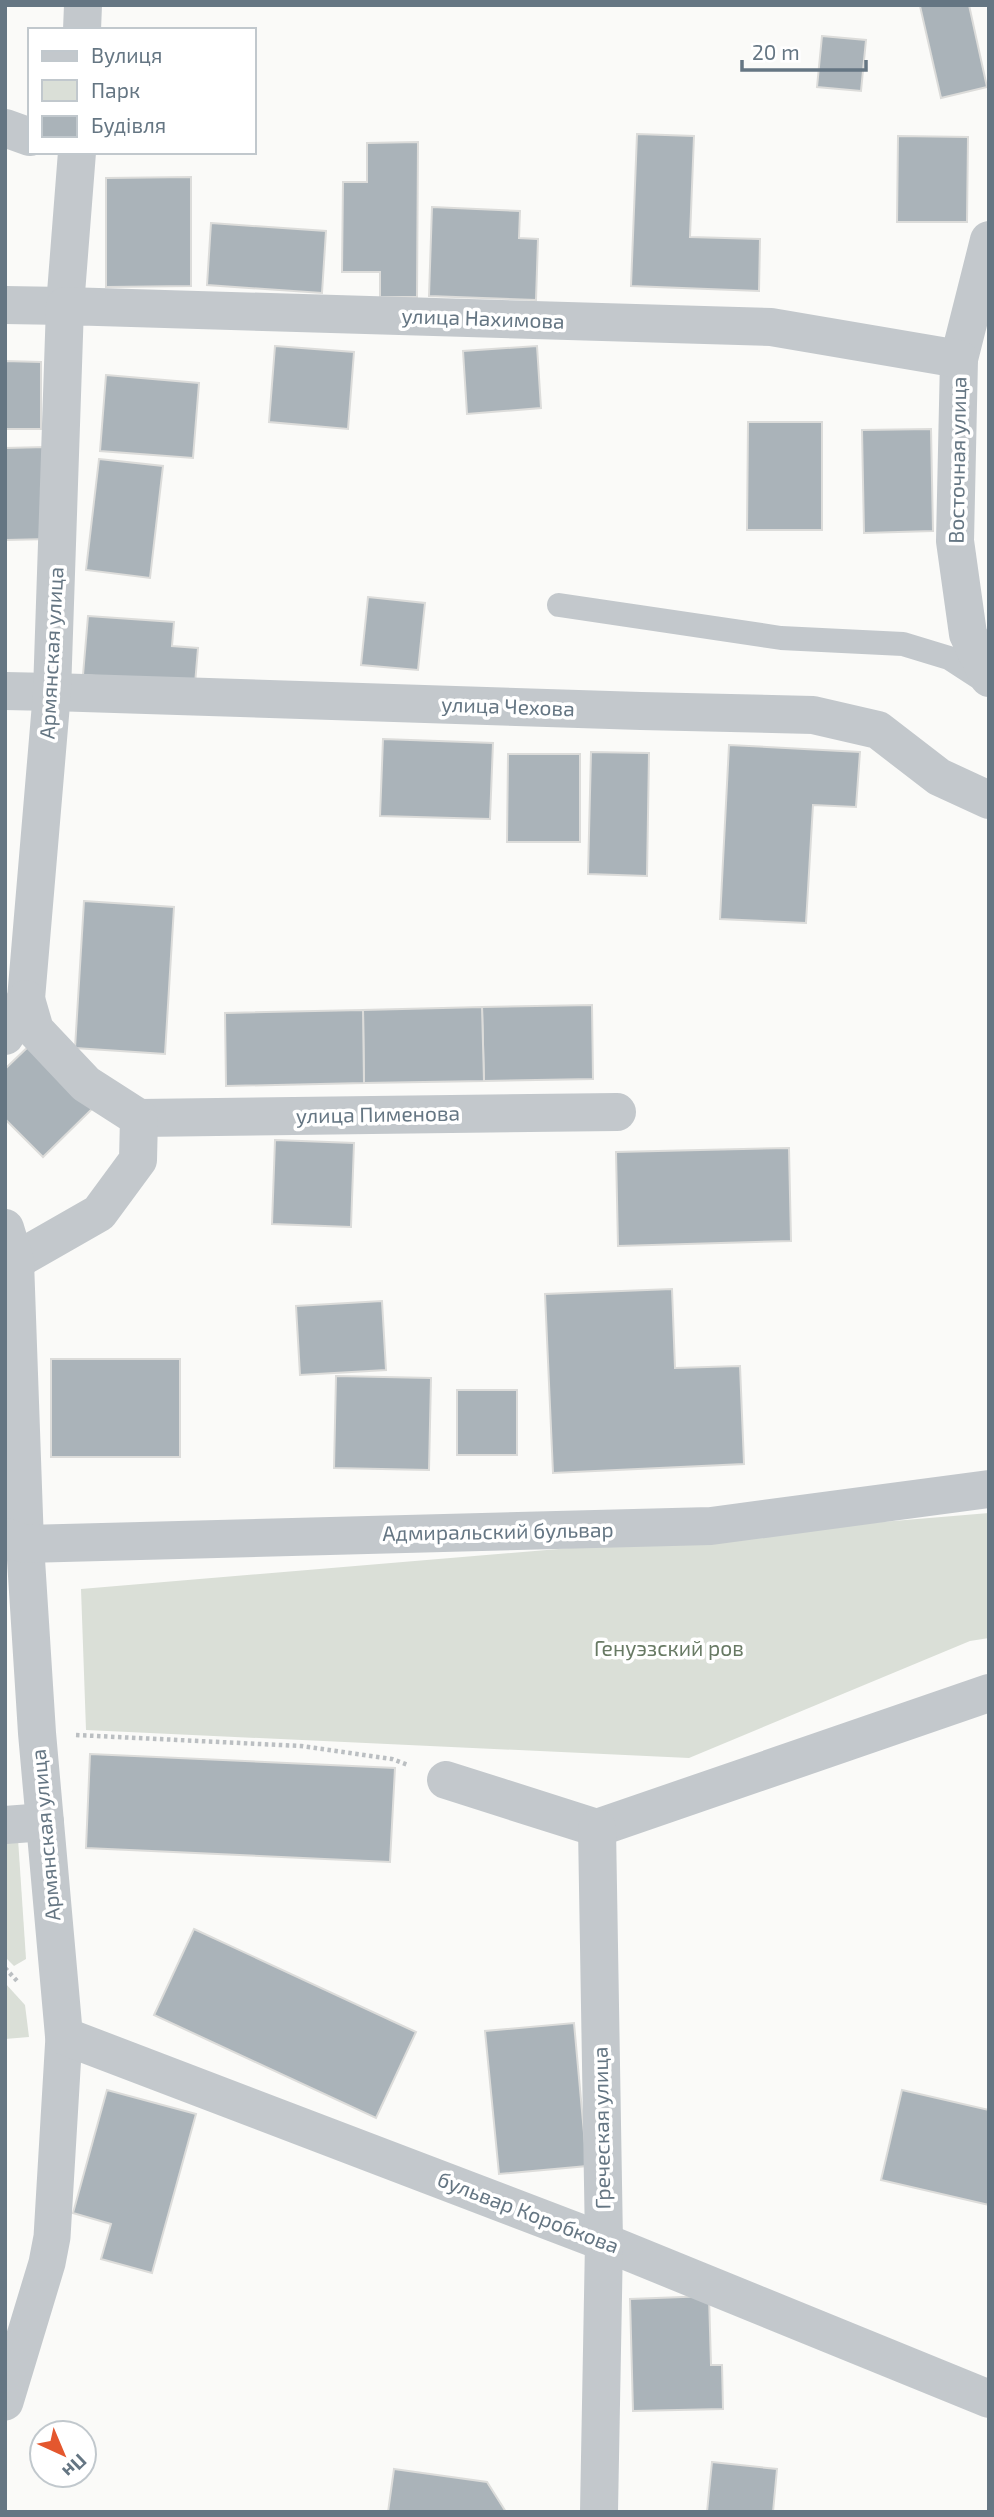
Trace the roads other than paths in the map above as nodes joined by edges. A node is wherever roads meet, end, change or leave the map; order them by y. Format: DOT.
graph roads {
  1 [pos="83,5"];
  2 [pos="82,28"];
  3 [pos="5,128"];
  4 [pos="28,136"];
  5 [pos="74,154"];
  6 [pos="989,240"];
  7 [pos="5,305"];
  8 [pos="65,306"];
  9 [pos="959,359"];
  10 [pos="559,605"];
  11 [pos="989,678"];
  12 [pos="989,684"];
  13 [pos="5,691"];
  14 [pos="52,691"];
  15 [pos="989,800"];
  16 [pos="26,999"];
  17 [pos="5,1036"];
  18 [pos="617,1112"];
  19 [pos="139,1118"];
  20 [pos="10,1244"];
  21 [pos="989,1489"];
  22 [pos="15,1541"];
  23 [pos="989,1693"];
  24 [pos="446,1780"];
  25 [pos="45,1822"];
  26 [pos="5,1825"];
  27 [pos="597,1828"];
  28 [pos="64,2036"];
  29 [pos="604,2242"];
  30 [pos="989,2399"];
  31 [pos="5,2402"];
  32 [pos="599,2512"];
  1 -- 2 [label="street"];
  3 -- 4 [label="street"];
  5 -- 8 [label="street, Армянская улица"];
  6 -- 9 [label="street, Восточная улица"];
  7 -- 8 [label="street, улица Нахимова"];
  8 -- 9 [label="street, улица Нахимова"];
  8 -- 14 [label="street, Армянская улица"];
  9 -- 11 [label="street, Восточная улица"];
  10 -- 12 [label="lane"];
  13 -- 14 [label="street, улица Чехова"];
  14 -- 15 [label="street, улица Чехова"];
  14 -- 16 [label="street, Армянская улица"];
  16 -- 17 [label="street, Армянская улица"];
  16 -- 19 [label="street, Армянская улица"];
  18 -- 19 [label="street, улица Пименова"];
  19 -- 20 [label="street, Армянская улица"];
  20 -- 22 [label="street, Армянская улица"];
  21 -- 22 [label="street, Адмиральский бульвар"];
  22 -- 25 [label="street, Армянская улица"];
  23 -- 27 [label="street"];
  24 -- 27 [label="street"];
  25 -- 26 [label="street"];
  25 -- 28 [label="street, Армянская улица"];
  27 -- 29 [label="street, Греческая улица"];
  28 -- 29 [label="street, бульвар Коробкова"];
  28 -- 31 [label="street, Армянская улица"];
  29 -- 30 [label="street, бульвар Коробкова"];
  29 -- 32 [label="street, Греческая улица"];
}
